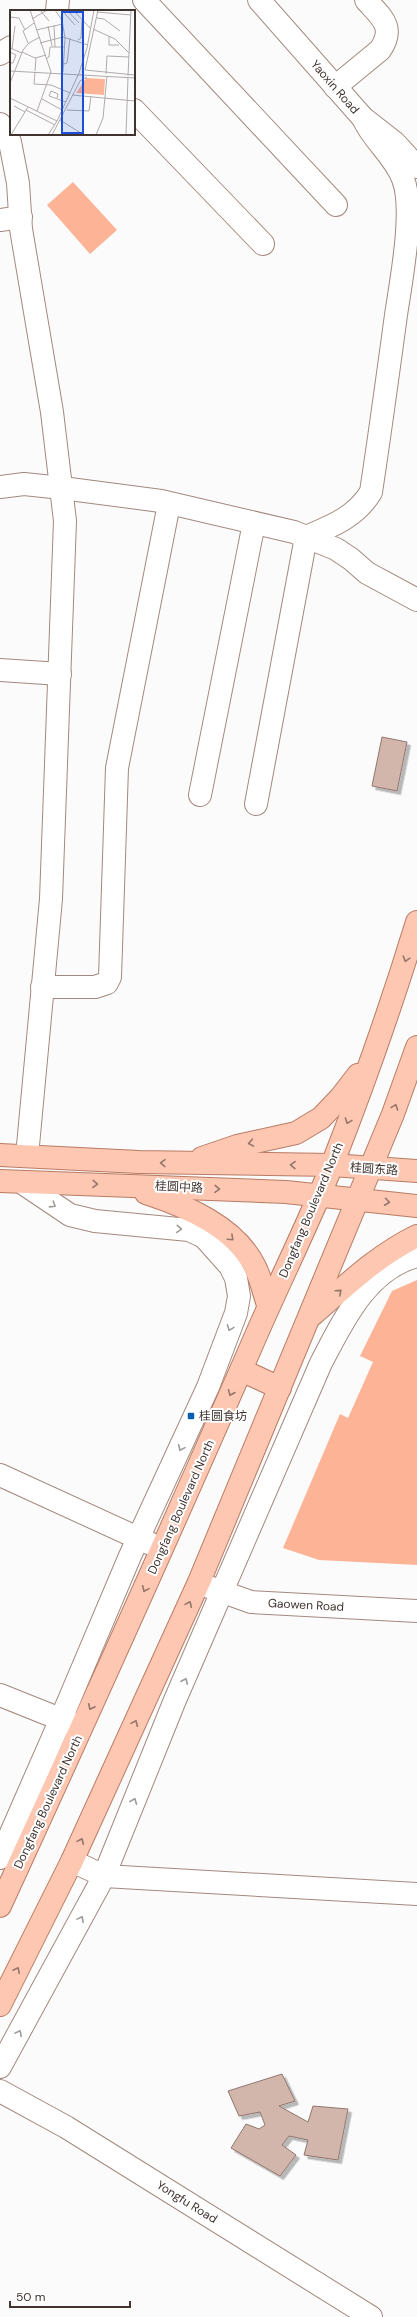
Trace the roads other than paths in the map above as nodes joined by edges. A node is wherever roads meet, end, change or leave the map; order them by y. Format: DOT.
graph roads {
  1 [pos="58,0"];
  2 [pos="144,0"];
  3 [pos="259,0"];
  4 [pos="366,0"];
  5 [pos="57,10"];
  6 [pos="10,48"];
  7 [pos="0,54"];
  8 [pos="334,86"];
  9 [pos="135,111"];
  10 [pos="363,118"];
  11 [pos="0,124"];
  12 [pos="417,167"];
  13 [pos="336,205"];
  14 [pos="10,218"];
  15 [pos="262,244"];
  16 [pos="0,487"];
  17 [pos="62,488"];
  18 [pos="169,504"];
  19 [pos="254,523"];
  20 [pos="306,537"];
  21 [pos="417,600"];
  22 [pos="0,670"];
  23 [pos="60,674"];
  24 [pos="200,795"];
  25 [pos="256,804"];
  26 [pos="417,922"];
  27 [pos="42,987"];
  28 [pos="417,1047"];
  29 [pos="370,1060"];
  30 [pos="0,1155"];
  31 [pos="27,1156"];
  32 [pos="187,1163"];
  33 [pos="332,1165"];
  34 [pos="370,1169"];
  35 [pos="417,1171"];
  36 [pos="10,1182"];
  37 [pos="122,1184"];
  38 [pos="319,1195"];
  39 [pos="358,1199"];
  40 [pos="417,1206"];
  41 [pos="417,1236"];
  42 [pos="417,1256"];
  43 [pos="268,1305"];
  44 [pos="309,1317"];
  45 [pos="241,1370"];
  46 [pos="280,1388"];
  47 [pos="0,1475"];
  48 [pos="138,1540"];
  49 [pos="164,1548"];
  50 [pos="199,1582"];
  51 [pos="221,1593"];
  52 [pos="417,1611"];
  53 [pos="0,1694"];
  54 [pos="62,1720"];
  55 [pos="82,1728"];
  56 [pos="0,1858"];
  57 [pos="72,1861"];
  58 [pos="104,1876"];
  59 [pos="5,1881"];
  60 [pos="417,1894"];
  61 [pos="0,1906"];
  62 [pos="0,2005"];
  63 [pos="0,2067"];
  64 [pos="0,2091"];
  65 [pos="371,2317"];
  1 -- 5 [label="street"];
  2 -- 13 [label="street"];
  3 -- 8 [label="street, Yaoxin Road"];
  4 -- 8 [label="street"];
  6 -- 7 [label="street"];
  8 -- 10 [label="street, Yaoxin Road"];
  9 -- 15 [label="street"];
  10 -- 12 [label="street, Yaoxin Road"];
  10 -- 20 [label="street"];
  11 -- 14 [label="street"];
  14 -- 17 [label="street"];
  16 -- 17 [label="street"];
  17 -- 18 [label="street"];
  17 -- 23 [label="street"];
  18 -- 19 [label="street"];
  18 -- 27 [label="street"];
  19 -- 20 [label="street"];
  19 -- 24 [label="street"];
  20 -- 21 [label="street"];
  20 -- 25 [label="street"];
  22 -- 23 [label="street"];
  23 -- 27 [label="street"];
  26 -- 29 [label="main road, Dongfang Boulevard North, one-way"];
  27 -- 31 [label="street"];
  34 -- 28 [label="main road, one-way"];
  29 -- 32 [label="main road, one-way"];
  29 -- 33 [label="main road, Dongfang Boulevard North, one-way"];
  30 -- 31 [label="main road, 桂圆中路"];
  32 -- 31 [label="main road, 桂圆中路, one-way"];
  33 -- 32 [label="main road, 桂圆中路, one-way"];
  33 -- 34 [label="main road, 桂圆东路"];
  33 -- 38 [label="main road, Dongfang Boulevard North"];
  34 -- 35 [label="main road, 桂圆东路"];
  34 -- 39 [label="main road"];
  36 -- 37 [label="main road, 桂圆中路, one-way"];
  36 -- 48 [label="street, one-way"];
  37 -- 38 [label="main road, 桂圆中路, one-way"];
  37 -- 43 [label="main road, one-way"];
  38 -- 39 [label="main road, 桂圆中路"];
  38 -- 43 [label="main road, Dongfang Boulevard North"];
  39 -- 40 [label="main road, one-way"];
  39 -- 44 [label="main road"];
  44 -- 41 [label="main road, one-way"];
  42 -- 51 [label="street"];
  43 -- 45 [label="main road, Dongfang Boulevard North"];
  44 -- 46 [label="main road"];
  45 -- 46 [label="main road"];
  45 -- 49 [label="main road, Dongfang Boulevard North, one-way"];
  46 -- 50 [label="main road"];
  47 -- 48 [label="street"];
  48 -- 49 [label="street"];
  48 -- 54 [label="street"];
  49 -- 55 [label="main road, Dongfang Boulevard North, one-way"];
  50 -- 51 [label="street, Gaowen Road"];
  57 -- 50 [label="main road, one-way"];
  51 -- 52 [label="street, Gaowen Road"];
  58 -- 51 [label="street, one-way"];
  53 -- 54 [label="street"];
  54 -- 55 [label="street"];
  54 -- 56 [label="street"];
  55 -- 59 [label="main road, Dongfang Boulevard North"];
  57 -- 58 [label="street"];
  62 -- 57 [label="main road, one-way"];
  58 -- 60 [label="street"];
  63 -- 58 [label="street, one-way"];
  59 -- 61 [label="main road, Dongfang Boulevard North"];
  64 -- 65 [label="street, Yongfu Road"];
}
